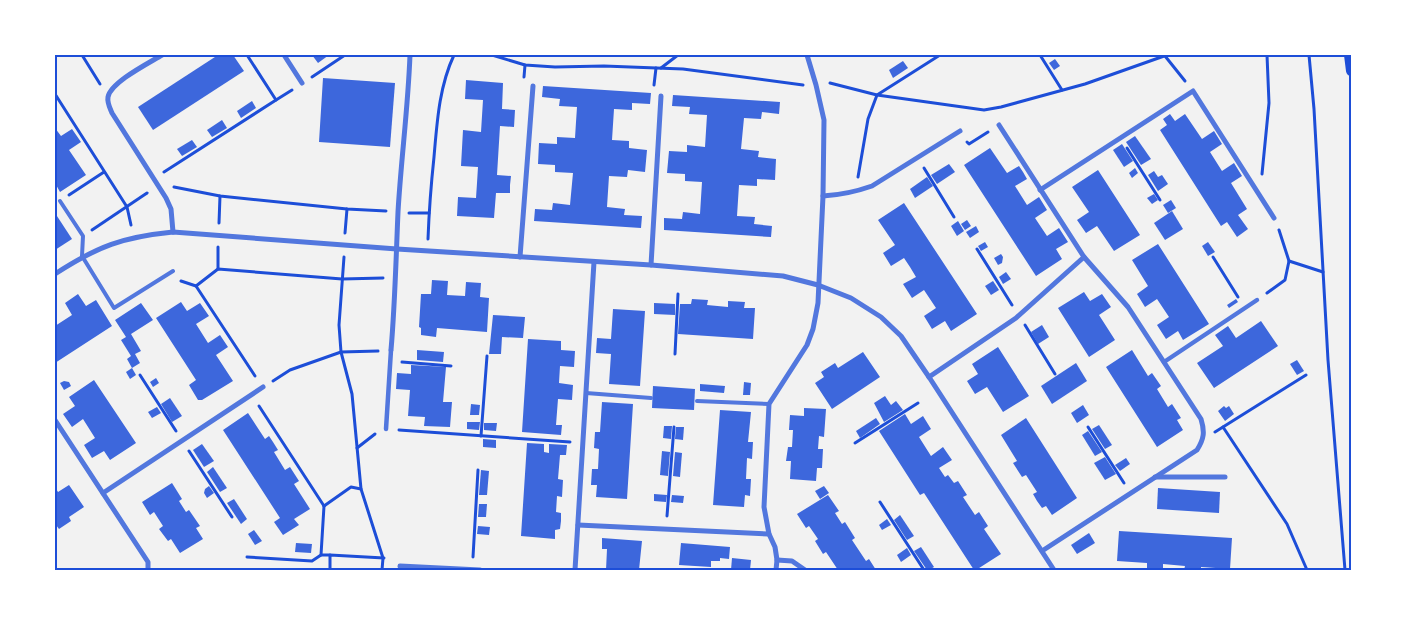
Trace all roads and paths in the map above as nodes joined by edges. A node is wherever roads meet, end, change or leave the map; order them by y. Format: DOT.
graph roads {
  1 [pos="82,55"];
  2 [pos="162,55"];
  3 [pos="247,55"];
  4 [pos="284,55"];
  5 [pos="345,55"];
  6 [pos="410,55"];
  7 [pos="454,55"];
  8 [pos="492,55"];
  9 [pos="678,55"];
  10 [pos="807,55"];
  11 [pos="940,55"];
  12 [pos="1040,55"];
  13 [pos="1267,55"];
  14 [pos="1309,55"];
  15 [pos="1349,55"];
  16 [pos="1166,56"];
  17 [pos="1159,57"];
  18 [pos="660,68"];
  19 [pos="1351,71"];
  20 [pos="302,83"];
  21 [pos="816,85"];
  22 [pos="533,86"];
  23 [pos="1062,90"];
  24 [pos="1193,91"];
  25 [pos="55,94"];
  26 [pos="877,95"];
  27 [pos="661,96"];
  28 [pos="108,97"];
  29 [pos="276,100"];
  30 [pos="999,125"];
  31 [pos="960,130"];
  32 [pos="1121,138"];
  33 [pos="918,157"];
  34 [pos="104,172"];
  35 [pos="154,178"];
  36 [pos="158,186"];
  37 [pos="1255,187"];
  38 [pos="1040,190"];
  39 [pos="856,192"];
  40 [pos="220,196"];
  41 [pos="823,196"];
  42 [pos="1160,200"];
  43 [pos="60,201"];
  44 [pos="127,207"];
  45 [pos="346,209"];
  46 [pos="398,212"];
  47 [pos="429,213"];
  48 [pos="954,217"];
  49 [pos="1274,218"];
  50 [pos="173,232"];
  51 [pos="218,235"];
  52 [pos="83,236"];
  53 [pos="134,238"];
  54 [pos="344,246"];
  55 [pos="397,249"];
  56 [pos="976,249"];
  57 [pos="428,251"];
  58 [pos="82,256"];
  59 [pos="520,257"];
  60 [pos="1084,257"];
  61 [pos="1213,257"];
  62 [pos="1288,261"];
  63 [pos="594,262"];
  64 [pos="651,265"];
  65 [pos="218,269"];
  66 [pos="172,271"];
  67 [pos="1323,272"];
  68 [pos="55,274"];
  69 [pos="396,278"];
  70 [pos="342,279"];
  71 [pos="818,285"];
  72 [pos="196,286"];
  73 [pos="678,294"];
  74 [pos="1257,300"];
  75 [pos="1245,308"];
  76 [pos="1019,316"];
  77 [pos="391,350"];
  78 [pos="340,352"];
  79 [pos="675,354"];
  80 [pos="487,356"];
  81 [pos="391,362"];
  82 [pos="1164,362"];
  83 [pos="451,366"];
  84 [pos="1055,374"];
  85 [pos="1306,375"];
  86 [pos="930,377"];
  87 [pos="263,387"];
  88 [pos="586,393"];
  89 [pos="252,395"];
  90 [pos="651,398"];
  91 [pos="697,400"];
  92 [pos="918,403"];
  93 [pos="769,404"];
  94 [pos="55,420"];
  95 [pos="386,427"];
  96 [pos="674,427"];
  97 [pos="1088,427"];
  98 [pos="1223,427"];
  99 [pos="1205,431"];
  100 [pos="481,436"];
  101 [pos="583,443"];
  102 [pos="855,443"];
  103 [pos="357,448"];
  104 [pos="478,470"];
  105 [pos="1155,477"];
  106 [pos="1225,477"];
  107 [pos="361,489"];
  108 [pos="1131,493"];
  109 [pos="103,494"];
  110 [pos="880,502"];
  111 [pos="324,506"];
  112 [pos="578,525"];
  113 [pos="666,529"];
  114 [pos="769,534"];
  115 [pos="1042,551"];
  116 [pos="321,555"];
  117 [pos="330,555"];
  118 [pos="247,557"];
  119 [pos="383,558"];
  120 [pos="777,560"];
  121 [pos="400,566"];
  122 [pos="473,569"];
  123 [pos="148,570"];
  124 [pos="330,570"];
  125 [pos="382,570"];
  126 [pos="480,570"];
  127 [pos="575,570"];
  128 [pos="776,570"];
  129 [pos="805,570"];
  130 [pos="924,570"];
  131 [pos="1054,570"];
  132 [pos="1307,570"];
  133 [pos="1345,570"];
  1 -- 28 [label="path"];
  2 -- 28 [label="street"];
  3 -- 29 [label="path"];
  4 -- 20 [label="street"];
  5 -- 20 [label="path"];
  6 -- 46 [label="street"];
  7 -- 47 [label="path"];
  8 -- 18 [label="path"];
  9 -- 18 [label="path"];
  10 -- 21 [label="street"];
  11 -- 26 [label="path"];
  12 -- 23 [label="path"];
  13 -- 37 [label="path"];
  14 -- 67 [label="path"];
  15 -- 19 [label="main road"];
  16 -- 17 [label="path"];
  16 -- 24 [label="path"];
  17 -- 23 [label="path"];
  18 -- 21 [label="path"];
  20 -- 29 [label="path"];
  21 -- 26 [label="path"];
  21 -- 41 [label="street"];
  22 -- 59 [label="street"];
  23 -- 26 [label="path"];
  24 -- 32 [label="street"];
  24 -- 37 [label="street"];
  25 -- 34 [label="path"];
  26 -- 39 [label="path"];
  27 -- 64 [label="street"];
  28 -- 35 [label="street"];
  29 -- 35 [label="path"];
  30 -- 31 [label="path"];
  30 -- 38 [label="street"];
  31 -- 33 [label="street"];
  32 -- 38 [label="street"];
  32 -- 42 [label="path"];
  33 -- 39 [label="street"];
  33 -- 48 [label="path"];
  34 -- 43 [label="path"];
  34 -- 44 [label="path"];
  35 -- 36 [label="street"];
  36 -- 40 [label="path"];
  36 -- 44 [label="path"];
  36 -- 50 [label="street"];
  37 -- 49 [label="street"];
  38 -- 60 [label="street"];
  39 -- 41 [label="street"];
  40 -- 45 [label="path"];
  40 -- 51 [label="path"];
  41 -- 71 [label="street"];
  43 -- 52 [label="lane"];
  44 -- 52 [label="path"];
  44 -- 53 [label="path"];
  45 -- 46 [label="path"];
  45 -- 54 [label="path"];
  46 -- 47 [label="path"];
  46 -- 55 [label="street"];
  47 -- 57 [label="path"];
  49 -- 62 [label="path"];
  50 -- 51 [label="street"];
  50 -- 53 [label="street"];
  51 -- 54 [label="street"];
  51 -- 65 [label="path"];
  52 -- 58 [label="lane"];
  53 -- 58 [label="street"];
  54 -- 55 [label="street"];
  54 -- 70 [label="path"];
  55 -- 57 [label="street"];
  55 -- 69 [label="street"];
  56 -- 76 [label="path"];
  57 -- 59 [label="street"];
  58 -- 66 [label="lane"];
  58 -- 68 [label="street"];
  59 -- 63 [label="street"];
  60 -- 76 [label="street"];
  60 -- 82 [label="street"];
  61 -- 75 [label="path"];
  62 -- 67 [label="path"];
  62 -- 74 [label="path"];
  63 -- 64 [label="street"];
  63 -- 88 [label="street"];
  64 -- 71 [label="street"];
  65 -- 70 [label="path"];
  65 -- 72 [label="path"];
  66 -- 72 [label="path"];
  67 -- 133 [label="path"];
  69 -- 70 [label="path"];
  69 -- 77 [label="street"];
  70 -- 78 [label="path"];
  71 -- 86 [label="street"];
  71 -- 93 [label="street"];
  72 -- 87 [label="path"];
  73 -- 79 [label="path"];
  74 -- 75 [label="street"];
  75 -- 82 [label="street"];
  76 -- 84 [label="path"];
  76 -- 86 [label="street"];
  77 -- 78 [label="path"];
  77 -- 81 [label="street"];
  78 -- 87 [label="path"];
  78 -- 103 [label="path"];
  80 -- 100 [label="path"];
  81 -- 83 [label="path"];
  81 -- 95 [label="street"];
  82 -- 99 [label="street"];
  85 -- 98 [label="path"];
  86 -- 115 [label="street"];
  87 -- 89 [label="street"];
  88 -- 90 [label="lane"];
  88 -- 101 [label="street"];
  89 -- 109 [label="street"];
  89 -- 111 [label="path"];
  91 -- 93 [label="lane"];
  92 -- 102 [label="path"];
  93 -- 114 [label="street"];
  94 -- 109 [label="street"];
  95 -- 100 [label="path"];
  95 -- 103 [label="path"];
  96 -- 113 [label="path"];
  97 -- 108 [label="path"];
  98 -- 99 [label="path"];
  98 -- 132 [label="path"];
  99 -- 105 [label="street"];
  100 -- 101 [label="path"];
  101 -- 112 [label="street"];
  103 -- 107 [label="path"];
  104 -- 122 [label="path"];
  105 -- 106 [label="street"];
  105 -- 108 [label="street"];
  107 -- 111 [label="path"];
  107 -- 119 [label="path"];
  108 -- 115 [label="street"];
  109 -- 123 [label="street"];
  110 -- 130 [label="path"];
  111 -- 116 [label="path"];
  112 -- 113 [label="street"];
  112 -- 127 [label="street"];
  113 -- 114 [label="street"];
  114 -- 120 [label="street"];
  115 -- 131 [label="street"];
  116 -- 117 [label="path"];
  116 -- 118 [label="path"];
  117 -- 119 [label="path"];
  117 -- 124 [label="path"];
  119 -- 125 [label="path"];
  120 -- 128 [label="street"];
  120 -- 129 [label="street"];
  121 -- 122 [label="street"];
  122 -- 126 [label="street"];
}
